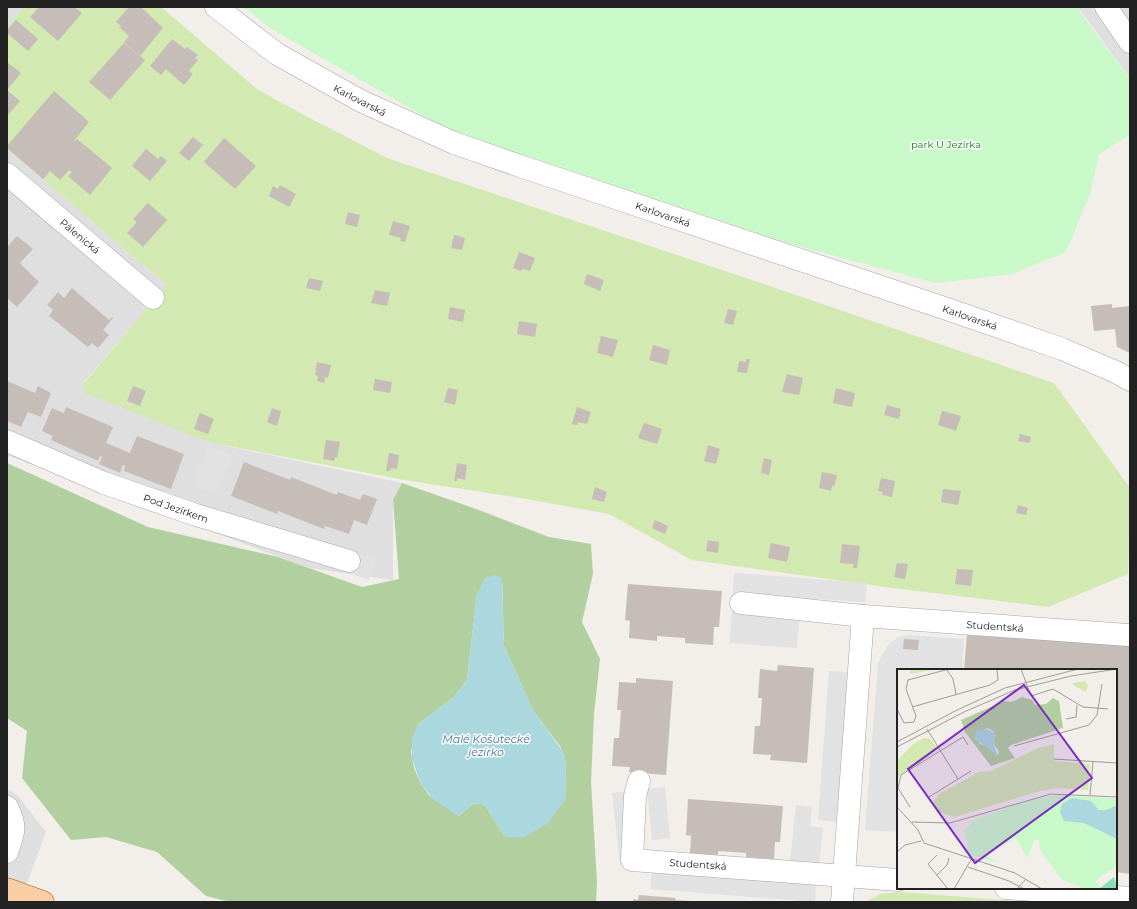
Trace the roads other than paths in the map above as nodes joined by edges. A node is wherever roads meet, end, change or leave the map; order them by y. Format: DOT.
graph roads {
  1 [pos="216,7"];
  2 [pos="1106,7"];
  3 [pos="1130,42"];
  4 [pos="7,174"];
  5 [pos="153,298"];
  6 [pos="1130,380"];
  7 [pos="7,441"];
  8 [pos="350,561"];
  9 [pos="741,603"];
  10 [pos="863,616"];
  11 [pos="1128,635"];
  12 [pos="639,781"];
  13 [pos="7,807"];
  14 [pos="7,852"];
  15 [pos="844,876"];
  16 [pos="897,880"];
  17 [pos="7,889"];
  18 [pos="1018,889"];
  19 [pos="1130,898"];
  20 [pos="43,902"];
  21 [pos="842,902"];
  1 -- 6 [label="street, Karlovarská"];
  2 -- 3 [label="street"];
  4 -- 5 [label="street, Pálenická"];
  7 -- 8 [label="street, Pod Jezírkem"];
  9 -- 10 [label="street, Studentská"];
  10 -- 11 [label="street, Studentská"];
  10 -- 15 [label="street"];
  12 -- 15 [label="street, Studentská"];
  13 -- 14 [label="street"];
  15 -- 16 [label="street, Studentská"];
  15 -- 21 [label="street"];
  17 -- 20 [label="main road"];
  18 -- 19 [label="street"];
}
